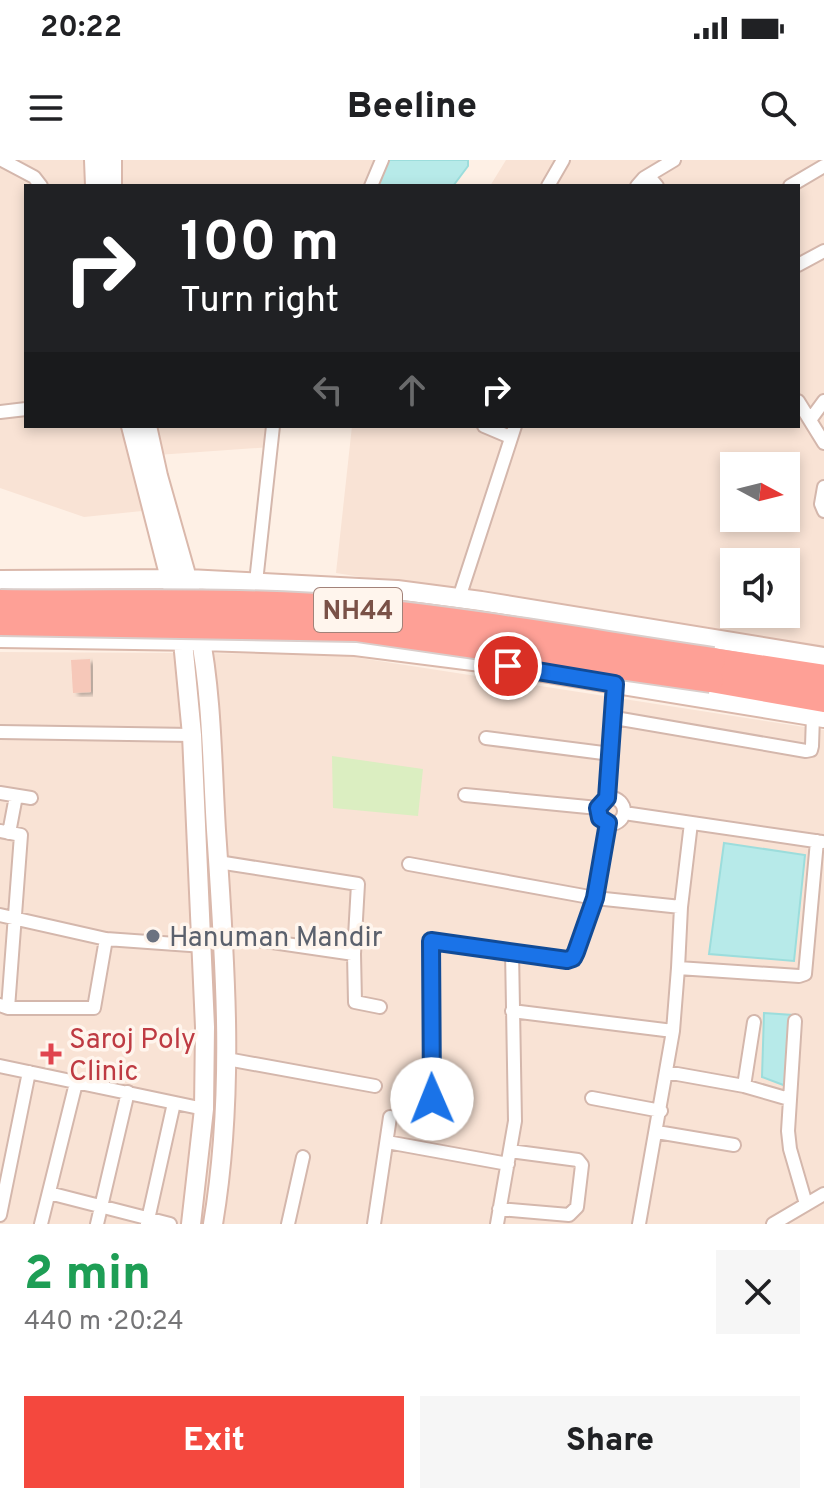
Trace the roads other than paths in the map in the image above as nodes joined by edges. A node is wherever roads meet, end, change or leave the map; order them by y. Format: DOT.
graph roads {
  1 [pos="2,160"];
  2 [pos="94,160"];
  3 [pos="112,160"];
  4 [pos="382,160"];
  5 [pos="563,160"];
  6 [pos="674,160"];
  7 [pos="817,165"];
  8 [pos="641,182"];
  9 [pos="39,184"];
  10 [pos="95,184"];
  11 [pos="112,184"];
  12 [pos="372,184"];
  13 [pos="549,184"];
  14 [pos="793,184"];
  15 [pos="824,251"];
  16 [pos="800,264"];
  17 [pos="824,401"];
  18 [pos="800,404"];
  19 [pos="24,409"];
  20 [pos="0,412"];
  21 [pos="810,420"];
  22 [pos="132,428"];
  23 [pos="147,428"];
  24 [pos="273,428"];
  25 [pos="513,432"];
  26 [pos="824,443"];
  27 [pos="824,487"];
  28 [pos="824,511"];
  29 [pos="179,579"];
  30 [pos="0,580"];
  31 [pos="256,582"];
  32 [pos="459,598"];
  33 [pos="0,602"];
  34 [pos="0,623"];
  35 [pos="0,638"];
  36 [pos="192,640"];
  37 [pos="824,657"];
  38 [pos="712,670"];
  39 [pos="824,677"];
  40 [pos="615,684"];
  41 [pos="820,712"];
  42 [pos="615,718"];
  43 [pos="0,732"];
  44 [pos="192,735"];
  45 [pos="486,738"];
  46 [pos="611,754"];
  47 [pos="0,793"];
  48 [pos="465,795"];
  49 [pos="16,796"];
  50 [pos="31,798"];
  51 [pos="602,803"];
  52 [pos="624,813"];
  53 [pos="608,823"];
  54 [pos="691,823"];
  55 [pos="5,832"];
  56 [pos="820,842"];
  57 [pos="218,862"];
  58 [pos="409,864"];
  59 [pos="595,898"];
  60 [pos="681,907"];
  61 [pos="0,915"];
  62 [pos="15,918"];
  63 [pos="224,935"];
  64 [pos="106,939"];
  65 [pos="204,946"];
  66 [pos="512,951"];
  67 [pos="354,954"];
  68 [pos="678,968"];
  69 [pos="4,1006"];
  70 [pos="380,1007"];
  71 [pos="512,1011"];
  72 [pos="795,1021"];
  73 [pos="754,1022"];
  74 [pos="673,1031"];
  75 [pos="227,1059"];
  76 [pos="0,1066"];
  77 [pos="29,1072"];
  78 [pos="666,1072"];
  79 [pos="76,1083"];
  80 [pos="375,1086"];
  81 [pos="744,1086"];
  82 [pos="128,1092"];
  83 [pos="592,1098"];
  84 [pos="432,1099"];
  85 [pos="789,1099"];
  86 [pos="174,1103"];
  87 [pos="204,1109"];
  88 [pos="661,1111"];
  89 [pos="390,1117"];
  90 [pos="657,1132"];
  91 [pos="387,1142"];
  92 [pos="734,1145"];
  93 [pos="303,1157"];
  94 [pos="509,1158"];
  95 [pos="49,1193"];
  96 [pos="824,1194"];
  97 [pos="806,1204"];
  98 [pos="101,1207"];
  99 [pos="499,1209"];
  100 [pos="0,1215"];
  101 [pos="148,1221"];
  102 [pos="218,1223"];
  103 [pos="41,1224"];
  104 [pos="97,1224"];
  105 [pos="170,1224"];
  106 [pos="191,1224"];
  107 [pos="288,1224"];
  108 [pos="374,1224"];
  109 [pos="497,1224"];
  110 [pos="639,1224"];
  111 [pos="773,1224"];
  1 -- 9 [label="street"];
  2 -- 10 [label="street"];
  3 -- 11 [label="street"];
  4 -- 12 [label="street"];
  5 -- 13 [label="street"];
  6 -- 8 [label="street"];
  7 -- 14 [label="street"];
  15 -- 16 [label="street"];
  17 -- 21 [label="street"];
  18 -- 21 [label="street"];
  19 -- 20 [label="street"];
  21 -- 26 [label="street"];
  22 -- 29 [label="street"];
  23 -- 29 [label="street"];
  24 -- 31 [label="street"];
  25 -- 32 [label="street"];
  27 -- 28 [label="street"];
  29 -- 30 [label="street"];
  29 -- 31 [label="street"];
  29 -- 36 [label="street"];
  31 -- 32 [label="street"];
  32 -- 37 [label="street"];
  33 -- 38 [label="highway, NH44, bridge"];
  34 -- 38 [label="highway, NH44, bridge"];
  35 -- 36 [label="street"];
  36 -- 40 [label="street"];
  36 -- 44 [label="street"];
  36 -- 57 [label="street"];
  38 -- 39 [label="highway, NH44"];
  38 -- 41 [label="highway, NH44"];
  40 -- 41 [label="street"];
  40 -- 42 [label="street"];
  41 -- 42 [label="street"];
  42 -- 46 [label="street"];
  43 -- 44 [label="street"];
  44 -- 65 [label="street"];
  45 -- 46 [label="street"];
  46 -- 51 [label="street"];
  47 -- 49 [label="street"];
  48 -- 51 [label="street"];
  49 -- 50 [label="street"];
  49 -- 55 [label="street"];
  51 -- 52 [label="street"];
  51 -- 53 [label="street"];
  52 -- 53 [label="street"];
  52 -- 54 [label="street"];
  53 -- 59 [label="street"];
  54 -- 56 [label="street"];
  54 -- 60 [label="street"];
  55 -- 62 [label="street"];
  56 -- 68 [label="street"];
  57 -- 63 [label="street"];
  57 -- 67 [label="street"];
  58 -- 59 [label="street"];
  59 -- 60 [label="street"];
  59 -- 66 [label="street"];
  60 -- 68 [label="street"];
  61 -- 62 [label="street"];
  62 -- 64 [label="street"];
  62 -- 69 [label="street"];
  63 -- 67 [label="street"];
  63 -- 75 [label="street"];
  64 -- 65 [label="street"];
  64 -- 69 [label="street"];
  65 -- 87 [label="street"];
  66 -- 71 [label="street"];
  66 -- 84 [label="street"];
  67 -- 70 [label="street"];
  68 -- 74 [label="street"];
  71 -- 74 [label="street"];
  71 -- 94 [label="street"];
  72 -- 85 [label="street"];
  73 -- 81 [label="street"];
  74 -- 78 [label="street"];
  75 -- 80 [label="street"];
  75 -- 102 [label="street"];
  76 -- 77 [label="street"];
  77 -- 79 [label="street"];
  77 -- 100 [label="street"];
  78 -- 81 [label="street"];
  78 -- 88 [label="street"];
  79 -- 82 [label="street"];
  79 -- 95 [label="street"];
  81 -- 85 [label="street"];
  82 -- 86 [label="street"];
  82 -- 98 [label="street"];
  83 -- 88 [label="street"];
  85 -- 97 [label="street"];
  86 -- 87 [label="street"];
  86 -- 101 [label="street"];
  87 -- 106 [label="street"];
  88 -- 90 [label="street"];
  89 -- 91 [label="street"];
  90 -- 92 [label="street"];
  90 -- 110 [label="street"];
  91 -- 94 [label="street"];
  91 -- 108 [label="street"];
  93 -- 107 [label="street"];
  94 -- 99 [label="street"];
  94 -- 99 [label="street"];
  95 -- 98 [label="street"];
  95 -- 103 [label="street"];
  96 -- 97 [label="street"];
  97 -- 111 [label="street"];
  98 -- 101 [label="street"];
  98 -- 104 [label="street"];
  99 -- 109 [label="street"];
  101 -- 105 [label="street"];
}
